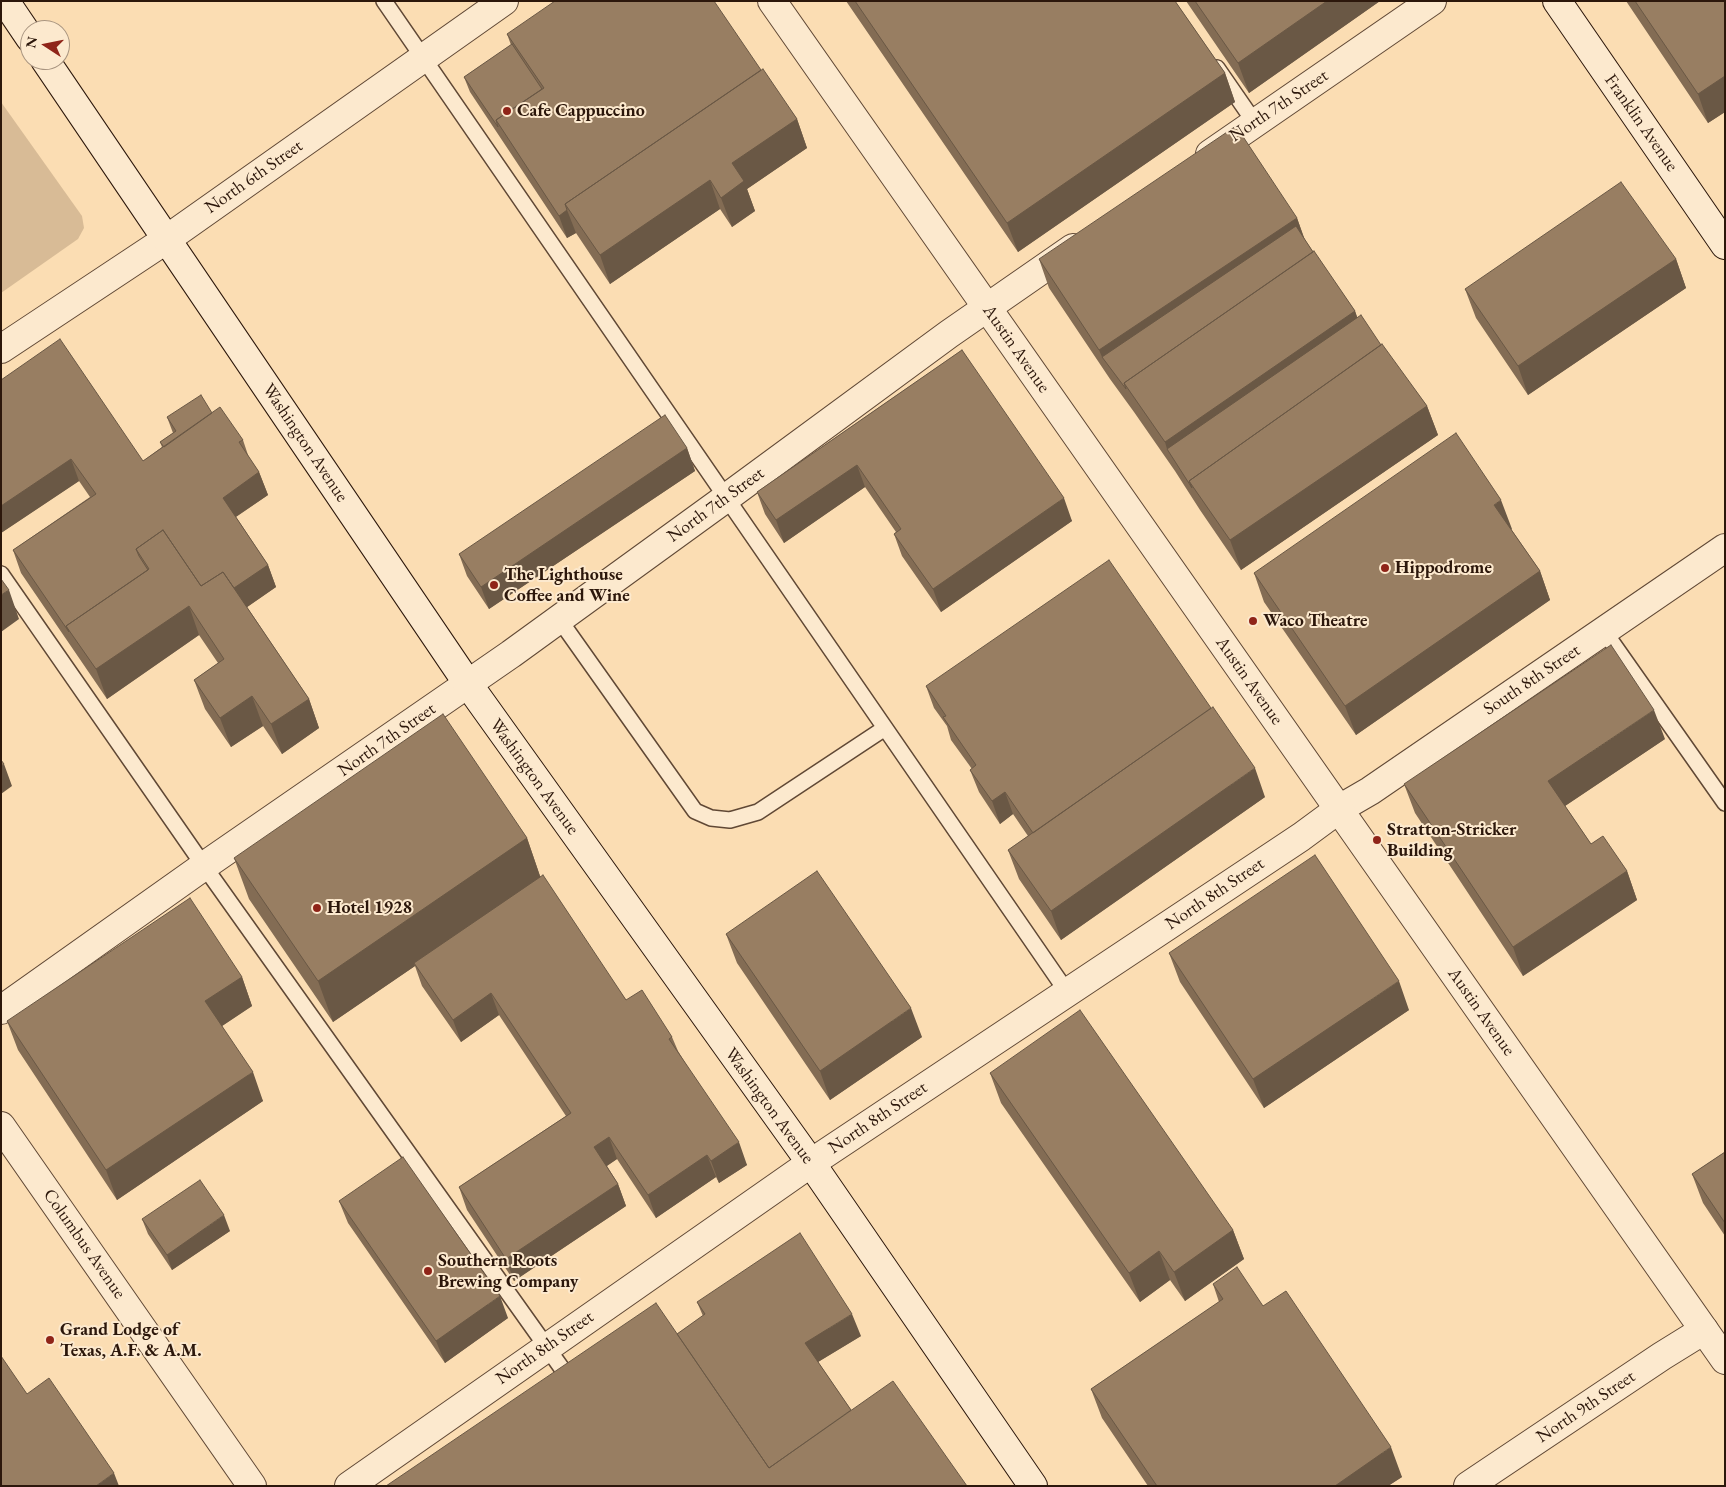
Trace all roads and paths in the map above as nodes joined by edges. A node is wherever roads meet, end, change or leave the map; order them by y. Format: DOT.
graph roads {
  1 [pos="5,1"];
  2 [pos="384,1"];
  3 [pos="504,1"];
  4 [pos="772,1"];
  5 [pos="1432,1"];
  6 [pos="1557,1"];
  7 [pos="20,23"];
  8 [pos="423,57"];
  9 [pos="1210,58"];
  10 [pos="52,70"];
  11 [pos="1255,123"];
  12 [pos="1190,168"];
  13 [pos="1721,231"];
  14 [pos="1091,235"];
  15 [pos="167,239"];
  16 [pos="987,307"];
  17 [pos="1,349"];
  18 [pos="726,498"];
  19 [pos="1725,548"];
  20 [pos="1,574"];
  21 [pos="558,619"];
  22 [pos="1604,631"];
  23 [pos="468,684"];
  24 [pos="885,728"];
  25 [pos="1725,803"];
  26 [pos="1339,809"];
  27 [pos="204,866"];
  28 [pos="1067,992"];
  29 [pos="1,1010"];
  30 [pos="1,1126"];
  31 [pos="811,1163"];
  32 [pos="1704,1330"];
  33 [pos="546,1347"];
  34 [pos="1725,1360"];
  35 [pos="578,1391"];
  36 [pos="252,1486"];
  37 [pos="349,1486"];
  38 [pos="1033,1486"];
  39 [pos="1468,1486"];
  1 -- 7 [label="street"];
  2 -- 8 [label="lane"];
  3 -- 8 [label="street, North 6th Street"];
  4 -- 16 [label="street, Austin Avenue"];
  5 -- 11 [label="street, North 7th Street"];
  6 -- 13 [label="street, Franklin Avenue"];
  8 -- 15 [label="street, North 6th Street"];
  8 -- 18 [label="lane"];
  9 -- 11 [label="lane"];
  10 -- 15 [label="street, Washington Avenue"];
  11 -- 12 [label="street, North 7th Street"];
  14 -- 16 [label="street, North 7th Street"];
  15 -- 17 [label="street, North 6th Street"];
  15 -- 23 [label="street, Washington Avenue"];
  16 -- 18 [label="street, North 7th Street"];
  16 -- 26 [label="street, Austin Avenue"];
  18 -- 21 [label="street, North 7th Street"];
  18 -- 24 [label="lane"];
  19 -- 22 [label="street, South 8th Street"];
  20 -- 27 [label="lane"];
  21 -- 23 [label="street, North 7th Street"];
  21 -- 24 [label="lane"];
  22 -- 25 [label="lane"];
  22 -- 26 [label="street, South 8th Street"];
  23 -- 27 [label="street, North 7th Street"];
  23 -- 31 [label="street, Washington Avenue"];
  24 -- 28 [label="lane"];
  26 -- 28 [label="street, North 8th Street"];
  26 -- 32 [label="street, Austin Avenue"];
  27 -- 29 [label="street, North 7th Street"];
  27 -- 33 [label="lane"];
  28 -- 31 [label="street, North 8th Street"];
  30 -- 36 [label="street, Columbus Avenue"];
  31 -- 33 [label="street, North 8th Street"];
  31 -- 38 [label="street, Washington Avenue"];
  32 -- 34 [label="street, Austin Avenue"];
  32 -- 39 [label="street, North 9th Street"];
  33 -- 35 [label="lane"];
  33 -- 37 [label="street, North 8th Street"];
}
